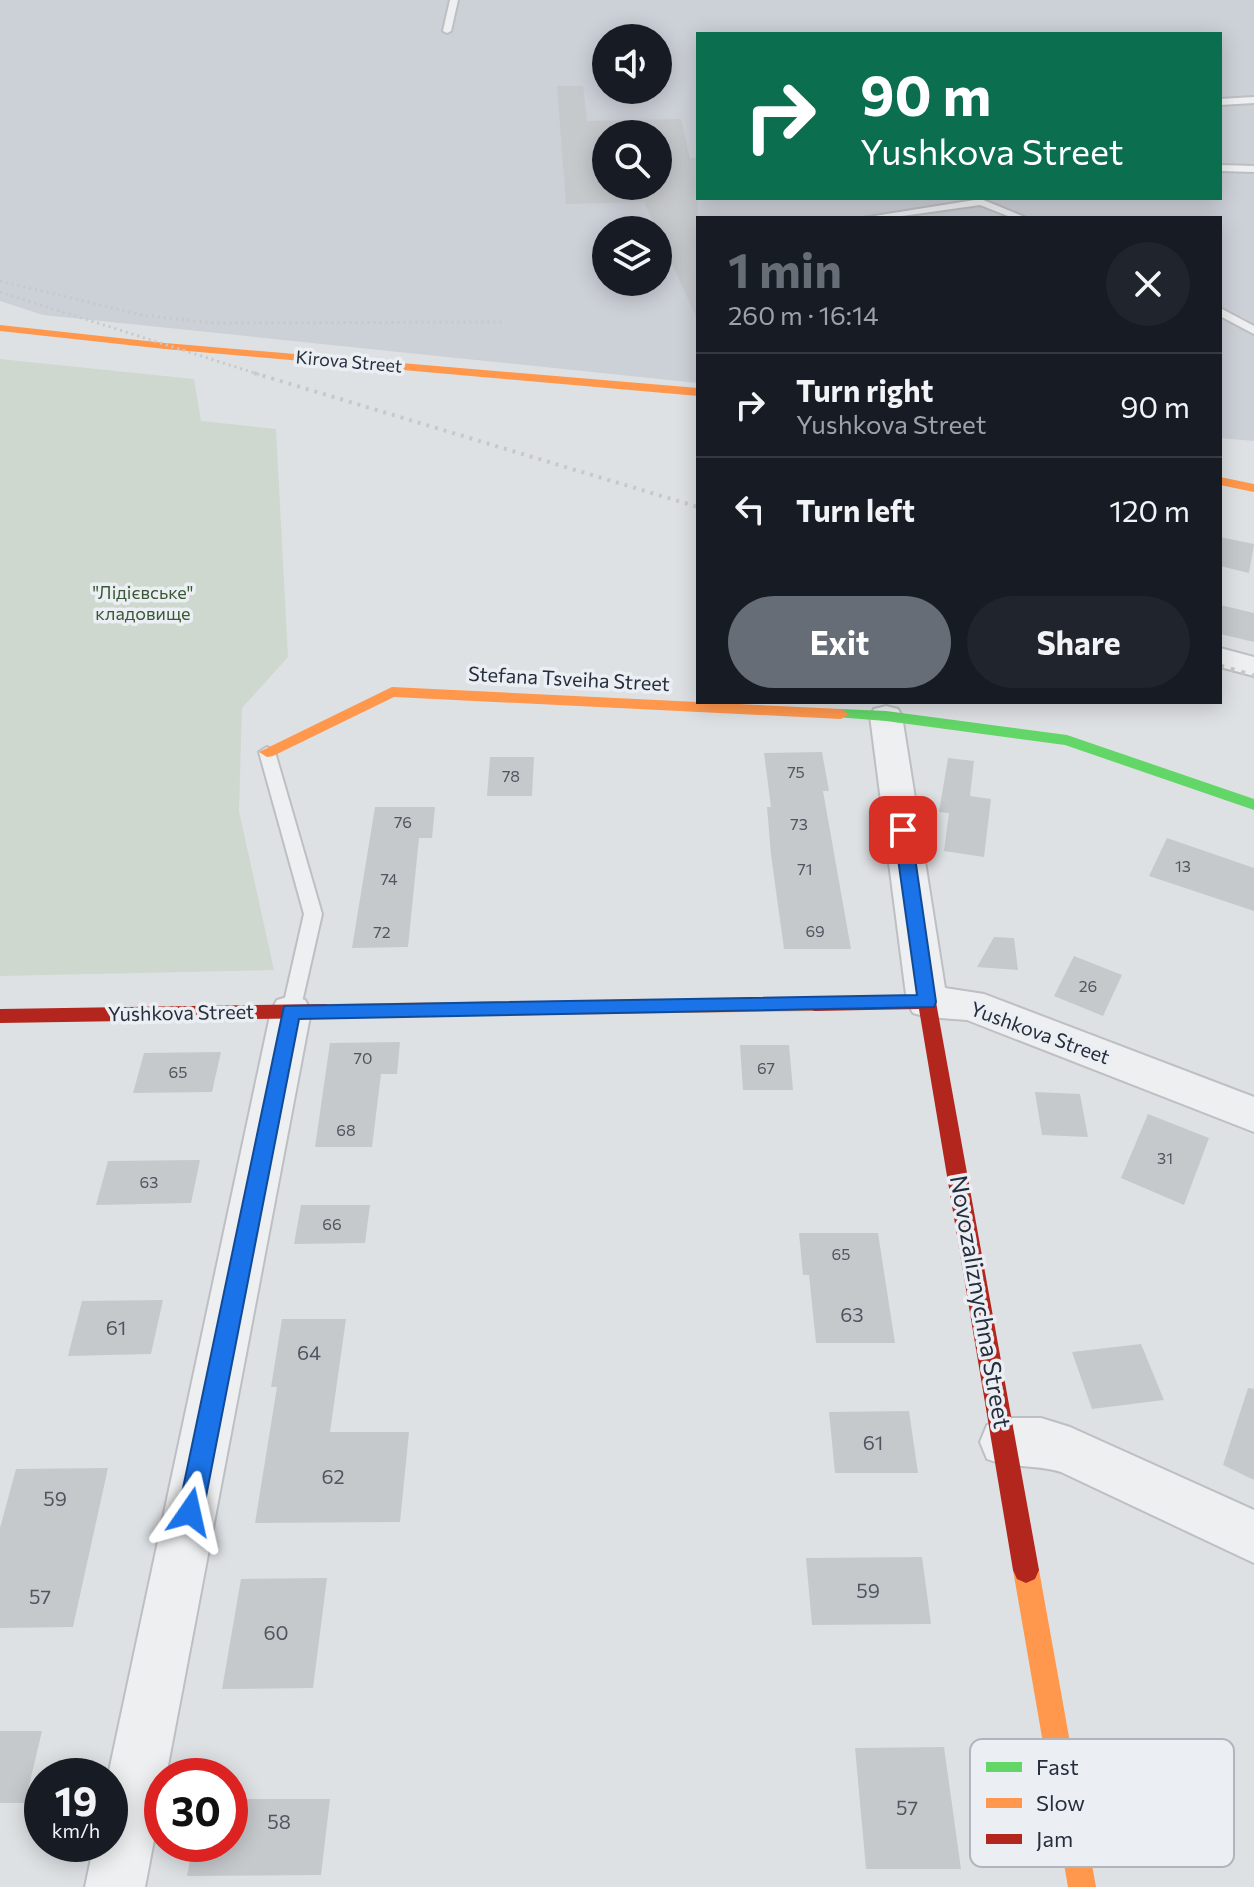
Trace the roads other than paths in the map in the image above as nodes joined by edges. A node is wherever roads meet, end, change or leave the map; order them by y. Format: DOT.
graph roads {
  1 [pos="454,0"];
  2 [pos="447,31"];
  3 [pos="1254,100"];
  4 [pos="1222,102"];
  5 [pos="1222,168"];
  6 [pos="1254,169"];
  7 [pos="994,200"];
  8 [pos="981,202"];
  9 [pos="881,216"];
  10 [pos="1017,216"];
  11 [pos="1222,312"];
  12 [pos="0,328"];
  13 [pos="1254,331"];
  14 [pos="696,392"];
  15 [pos="1222,481"];
  16 [pos="1254,488"];
  17 [pos="1222,658"];
  18 [pos="1254,667"];
  19 [pos="886,716"];
  20 [pos="267,752"];
  21 [pos="1254,805"];
  22 [pos="927,1002"];
  23 [pos="291,1011"];
  24 [pos="0,1016"];
  25 [pos="1254,1115"];
  26 [pos="1005,1442"];
  27 [pos="1254,1537"];
  28 [pos="1056,1739"];
  29 [pos="1079,1867"];
  30 [pos="115,1887"];
  31 [pos="1082,1887"];
  1 -- 2 [label="lane"];
  3 -- 4 [label="lane"];
  5 -- 6 [label="lane"];
  7 -- 8 [label="lane"];
  8 -- 9 [label="lane"];
  8 -- 10 [label="lane"];
  11 -- 13 [label="lane"];
  12 -- 14 [label="main road, Kirova Street"];
  15 -- 16 [label="main road"];
  17 -- 18 [label="street"];
  19 -- 20 [label="main road, Stefana Tsveiha Street"];
  19 -- 21 [label="main road, Stefana Tsveiha Street"];
  19 -- 22 [label="street, Novozaliznychna Street"];
  20 -- 23 [label="lane"];
  22 -- 23 [label="main road, Yushkova Street"];
  22 -- 25 [label="street, Yushkova Street"];
  22 -- 26 [label="main road, Novozaliznychna Street"];
  23 -- 24 [label="main road, Yushkova Street"];
  23 -- 30 [label="street"];
  26 -- 27 [label="street"];
  26 -- 28 [label="main road, Novozaliznychna Street"];
  29 -- 31 [label="main road, Novozaliznychna Street"];
}
